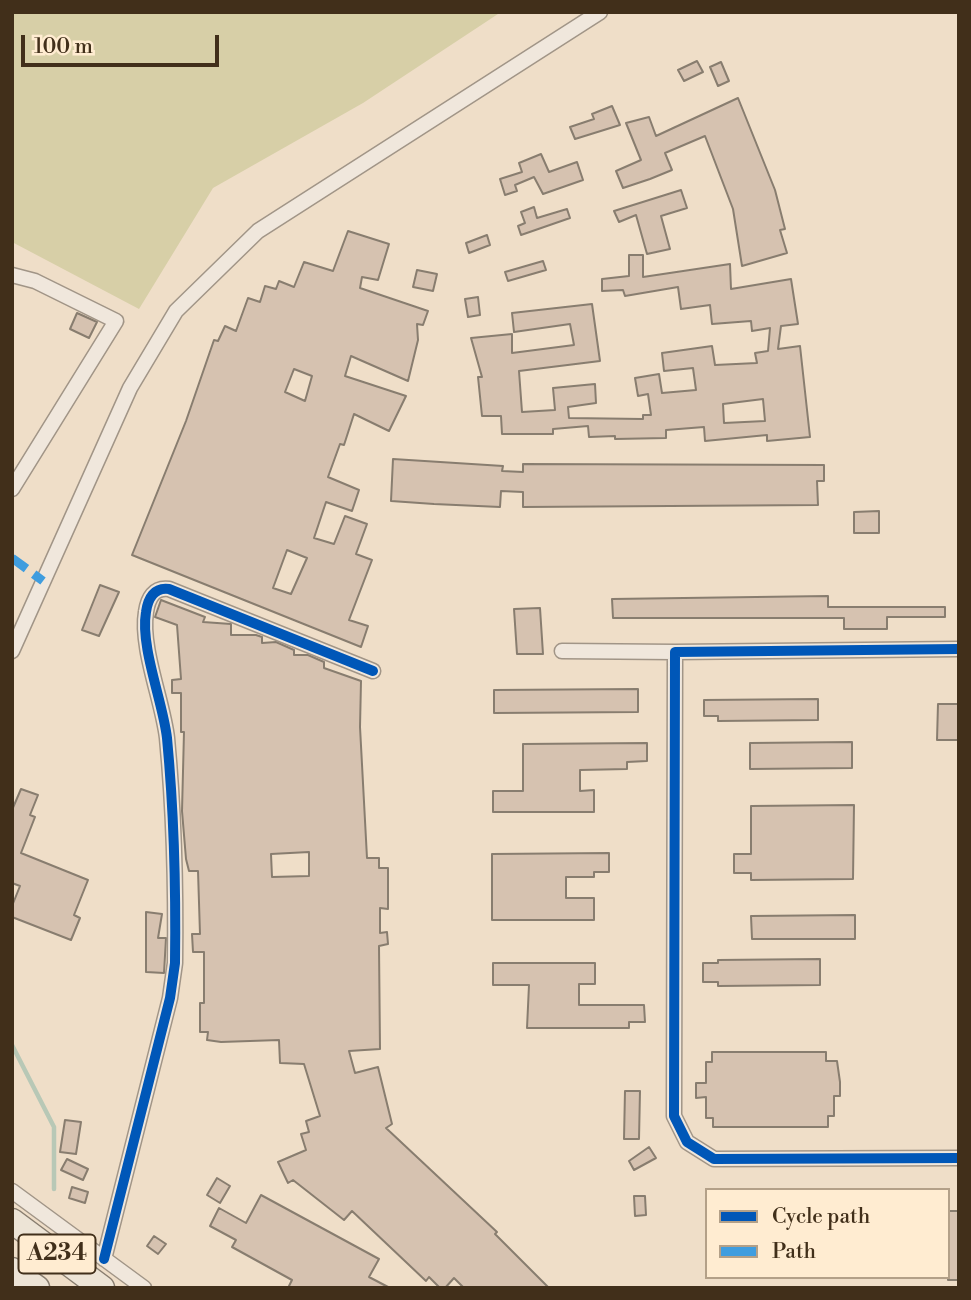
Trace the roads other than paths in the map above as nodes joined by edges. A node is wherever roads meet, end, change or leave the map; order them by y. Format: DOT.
graph roads {
  1 [pos="600,12"];
  2 [pos="12,275"];
  3 [pos="12,489"];
  4 [pos="959,649"];
  5 [pos="12,651"];
  6 [pos="562,651"];
  7 [pos="676,652"];
  8 [pos="373,671"];
  9 [pos="959,1158"];
  10 [pos="12,1191"];
  11 [pos="12,1222"];
  12 [pos="104,1259"];
  13 [pos="102,1288"];
  14 [pos="144,1288"];
  1 -- 5 [label="street"];
  2 -- 3 [label="street"];
  4 -- 7 [label="street"];
  6 -- 7 [label="street"];
  7 -- 9 [label="street"];
  8 -- 12 [label="street"];
  10 -- 12 [label="street"];
  11 -- 13 [label="highway, A234"];
  12 -- 14 [label="street"];
}
